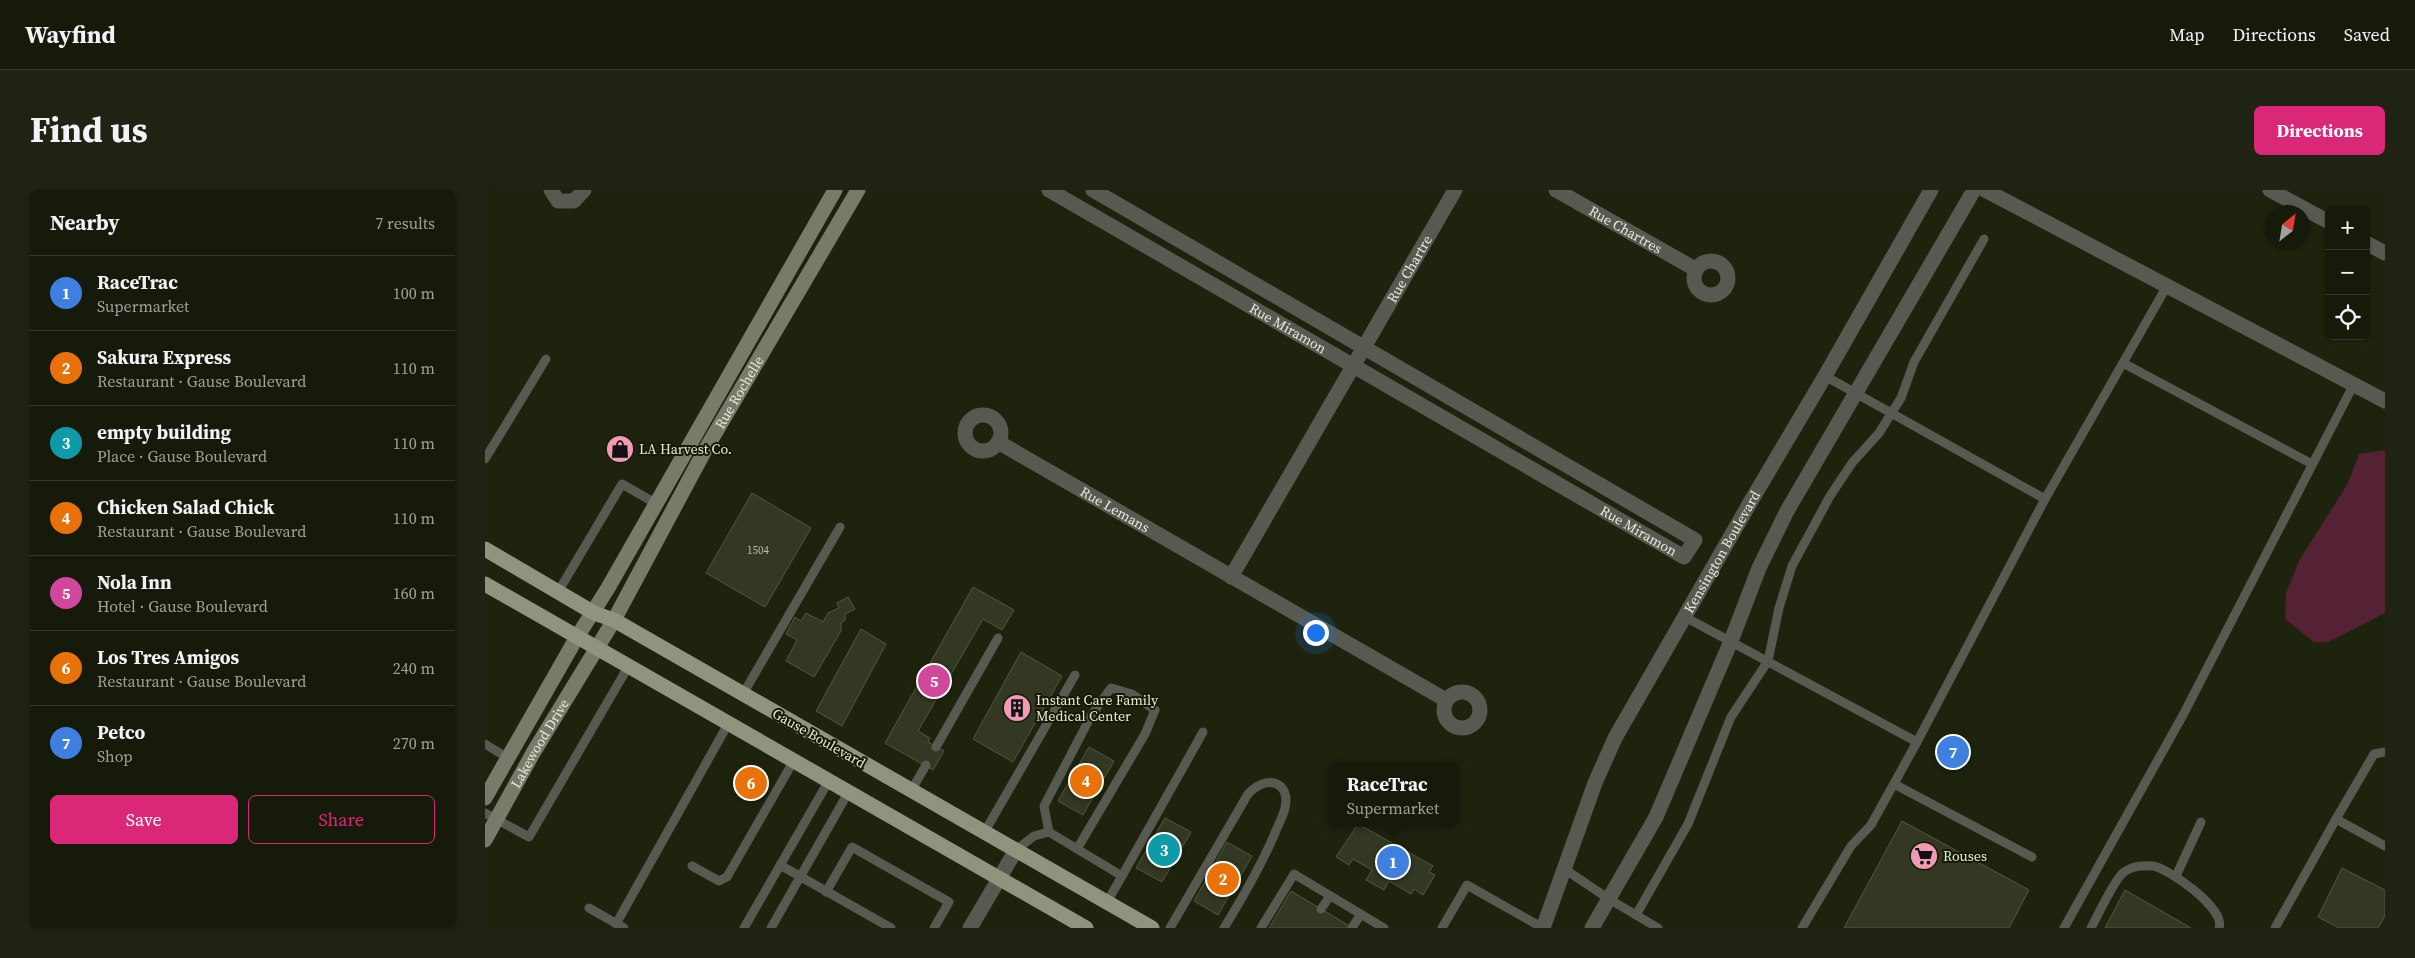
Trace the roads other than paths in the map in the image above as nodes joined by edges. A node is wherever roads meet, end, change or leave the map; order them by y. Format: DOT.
graph roads {
  1 [pos="551,190"];
  2 [pos="584,190"];
  3 [pos="835,190"];
  4 [pos="858,190"];
  5 [pos="1049,190"];
  6 [pos="1093,190"];
  7 [pos="1455,190"];
  8 [pos="1556,190"];
  9 [pos="1931,190"];
  10 [pos="1974,190"];
  11 [pos="1985,190"];
  12 [pos="2270,190"];
  13 [pos="2325,220"];
  14 [pos="1984,239"];
  15 [pos="2370,245"];
  16 [pos="2385,253"];
  17 [pos="1695,270"];
  18 [pos="2167,286"];
  19 [pos="1364,348"];
  20 [pos="546,359"];
  21 [pos="2123,363"];
  22 [pos="1354,366"];
  23 [pos="732,371"];
  24 [pos="1825,376"];
  25 [pos="746,380"];
  26 [pos="2354,384"];
  27 [pos="1857,394"];
  28 [pos="2385,401"];
  29 [pos="1889,414"];
  30 [pos="998,442"];
  31 [pos="485,460"];
  32 [pos="2312,464"];
  33 [pos="2045,499"];
  34 [pos="657,504"];
  35 [pos="840,527"];
  36 [pos="485,549"];
  37 [pos="1231,577"];
  38 [pos="485,584"];
  39 [pos="558,592"];
  40 [pos="594,613"];
  41 [pos="1685,617"];
  42 [pos="614,620"];
  43 [pos="577,637"];
  44 [pos="998,638"];
  45 [pos="1731,641"];
  46 [pos="597,648"];
  47 [pos="1768,661"];
  48 [pos="628,667"];
  49 [pos="1075,675"];
  50 [pos="743,694"];
  51 [pos="1446,700"];
  52 [pos="728,724"];
  53 [pos="1203,732"];
  54 [pos="1917,742"];
  55 [pos="485,744"];
  56 [pos="937,747"];
  57 [pos="2385,752"];
  58 [pos="508,758"];
  59 [pos="793,762"];
  60 [pos="926,766"];
  61 [pos="524,769"];
  62 [pos="828,782"];
  63 [pos="1894,784"];
  64 [pos="911,791"];
  65 [pos="848,793"];
  66 [pos="485,798"];
  67 [pos="491,816"];
  68 [pos="2336,818"];
  69 [pos="2201,822"];
  70 [pos="1049,832"];
  71 [pos="984,833"];
  72 [pos="485,840"];
  73 [pos="2385,846"];
  74 [pos="1077,849"];
  75 [pos="1016,850"];
  76 [pos="2032,857"];
  77 [pos="693,866"];
  78 [pos="779,866"];
  79 [pos="1563,868"];
  80 [pos="1122,876"];
  81 [pos="2176,876"];
  82 [pos="800,877"];
  83 [pos="998,878"];
  84 [pos="826,892"];
  85 [pos="1330,896"];
  86 [pos="1609,899"];
  87 [pos="1107,902"];
  88 [pos="589,908"];
  89 [pos="1321,909"];
  90 [pos="1361,914"];
  91 [pos="1636,915"];
  92 [pos="620,926"];
  93 [pos="744,928"];
  94 [pos="771,928"];
  95 [pos="891,928"];
  96 [pos="933,928"];
  97 [pos="969,928"];
  98 [pos="1086,928"];
  99 [pos="1152,928"];
  100 [pos="1170,928"];
  101 [pos="1224,928"];
  102 [pos="1261,928"];
  103 [pos="1352,928"];
  104 [pos="1384,928"];
  105 [pos="1442,928"];
  106 [pos="1543,928"];
  107 [pos="1592,928"];
  108 [pos="1658,928"];
  109 [pos="1802,928"];
  110 [pos="2064,928"];
  111 [pos="2091,928"];
  112 [pos="2219,928"];
  113 [pos="2275,928"];
  1 -- 2 [label="street"];
  3 -- 23 [label="street, Rue Rochelle"];
  4 -- 25 [label="street, Rue Rochelle"];
  5 -- 22 [label="street, Rue Miramon"];
  6 -- 19 [label="street, Rue Miramon"];
  7 -- 19 [label="street, Rue Chartre"];
  8 -- 17 [label="street, Rue Chartres"];
  9 -- 24 [label="street, Kensington Boulevard"];
  10 -- 27 [label="street"];
  11 -- 18 [label="street"];
  12 -- 13 [label="street"];
  14 -- 29 [label="lane"];
  15 -- 16 [label="street"];
  18 -- 21 [label="lane"];
  18 -- 26 [label="street"];
  19 -- 22 [label="street"];
  19 -- 22 [label="street, Rue Miramon"];
  20 -- 31 [label="lane"];
  21 -- 32 [label="lane"];
  21 -- 33 [label="lane"];
  22 -- 37 [label="street"];
  23 -- 25 [label="street"];
  23 -- 34 [label="street, Rue Rochelle"];
  24 -- 27 [label="lane"];
  24 -- 41 [label="street, Kensington Boulevard"];
  25 -- 42 [label="street, Rue Rochelle"];
  26 -- 28 [label="street"];
  26 -- 32 [label="lane"];
  27 -- 29 [label="lane"];
  27 -- 45 [label="street"];
  29 -- 33 [label="lane"];
  29 -- 47 [label="lane"];
  30 -- 37 [label="street, Rue Lemans"];
  32 -- 110 [label="lane"];
  33 -- 54 [label="lane"];
  34 -- 39 [label="lane"];
  34 -- 40 [label="street, Rue Rochelle"];
  35 -- 50 [label="lane"];
  36 -- 39 [label="main road, Gause Boulevard"];
  37 -- 51 [label="street, Rue Lemans"];
  38 -- 43 [label="main road"];
  39 -- 40 [label="main road, Gause Boulevard"];
  40 -- 42 [label="main road, Gause Boulevard"];
  40 -- 43 [label="street, Rue Rochelle"];
  41 -- 45 [label="lane"];
  41 -- 79 [label="street, Kensington Boulevard"];
  42 -- 46 [label="street, Rue Rochelle"];
  42 -- 50 [label="main road, Gause Boulevard"];
  43 -- 46 [label="main road"];
  43 -- 58 [label="street, Lakewood Drive"];
  44 -- 56 [label="lane"];
  45 -- 47 [label="lane"];
  45 -- 86 [label="street"];
  46 -- 48 [label="main road"];
  46 -- 61 [label="street, Lakewood Drive"];
  47 -- 54 [label="lane"];
  47 -- 91 [label="lane"];
  48 -- 52 [label="main road"];
  48 -- 67 [label="lane"];
  49 -- 71 [label="lane"];
  50 -- 64 [label="main road, Gause Boulevard"];
  52 -- 59 [label="main road"];
  52 -- 92 [label="lane"];
  53 -- 80 [label="lane"];
  54 -- 63 [label="lane"];
  55 -- 58 [label="lane"];
  57 -- 68 [label="lane"];
  58 -- 61 [label="street"];
  58 -- 66 [label="street, Lakewood Drive"];
  59 -- 62 [label="main road"];
  59 -- 77 [label="lane"];
  60 -- 64 [label="lane"];
  61 -- 67 [label="street, Lakewood Drive"];
  62 -- 65 [label="main road"];
  62 -- 78 [label="lane"];
  63 -- 76 [label="lane"];
  63 -- 109 [label="lane"];
  64 -- 71 [label="main road, Gause Boulevard"];
  65 -- 82 [label="lane"];
  65 -- 83 [label="main road"];
  67 -- 72 [label="street, Lakewood Drive"];
  68 -- 73 [label="lane"];
  68 -- 113 [label="lane"];
  69 -- 81 [label="lane"];
  70 -- 74 [label="lane"];
  70 -- 74 [label="lane"];
  70 -- 75 [label="lane"];
  71 -- 75 [label="main road, Gause Boulevard"];
  74 -- 80 [label="lane"];
  75 -- 83 [label="street"];
  75 -- 87 [label="main road, Gause Boulevard"];
  78 -- 82 [label="lane"];
  78 -- 93 [label="lane"];
  79 -- 86 [label="lane"];
  79 -- 106 [label="street, Kensington Boulevard"];
  80 -- 87 [label="lane"];
  81 -- 111 [label="lane"];
  81 -- 112 [label="lane"];
  82 -- 84 [label="lane"];
  82 -- 94 [label="lane"];
  83 -- 97 [label="street"];
  83 -- 98 [label="main road"];
  84 -- 95 [label="lane"];
  84 -- 96 [label="lane"];
  85 -- 89 [label="lane"];
  85 -- 90 [label="lane"];
  85 -- 102 [label="lane"];
  86 -- 91 [label="lane"];
  86 -- 107 [label="street"];
  87 -- 99 [label="main road, Gause Boulevard"];
  88 -- 92 [label="lane"];
  90 -- 103 [label="lane"];
  90 -- 104 [label="lane"];
  91 -- 108 [label="lane"];
  100 -- 101 [label="lane"];
  105 -- 106 [label="lane"];
}
